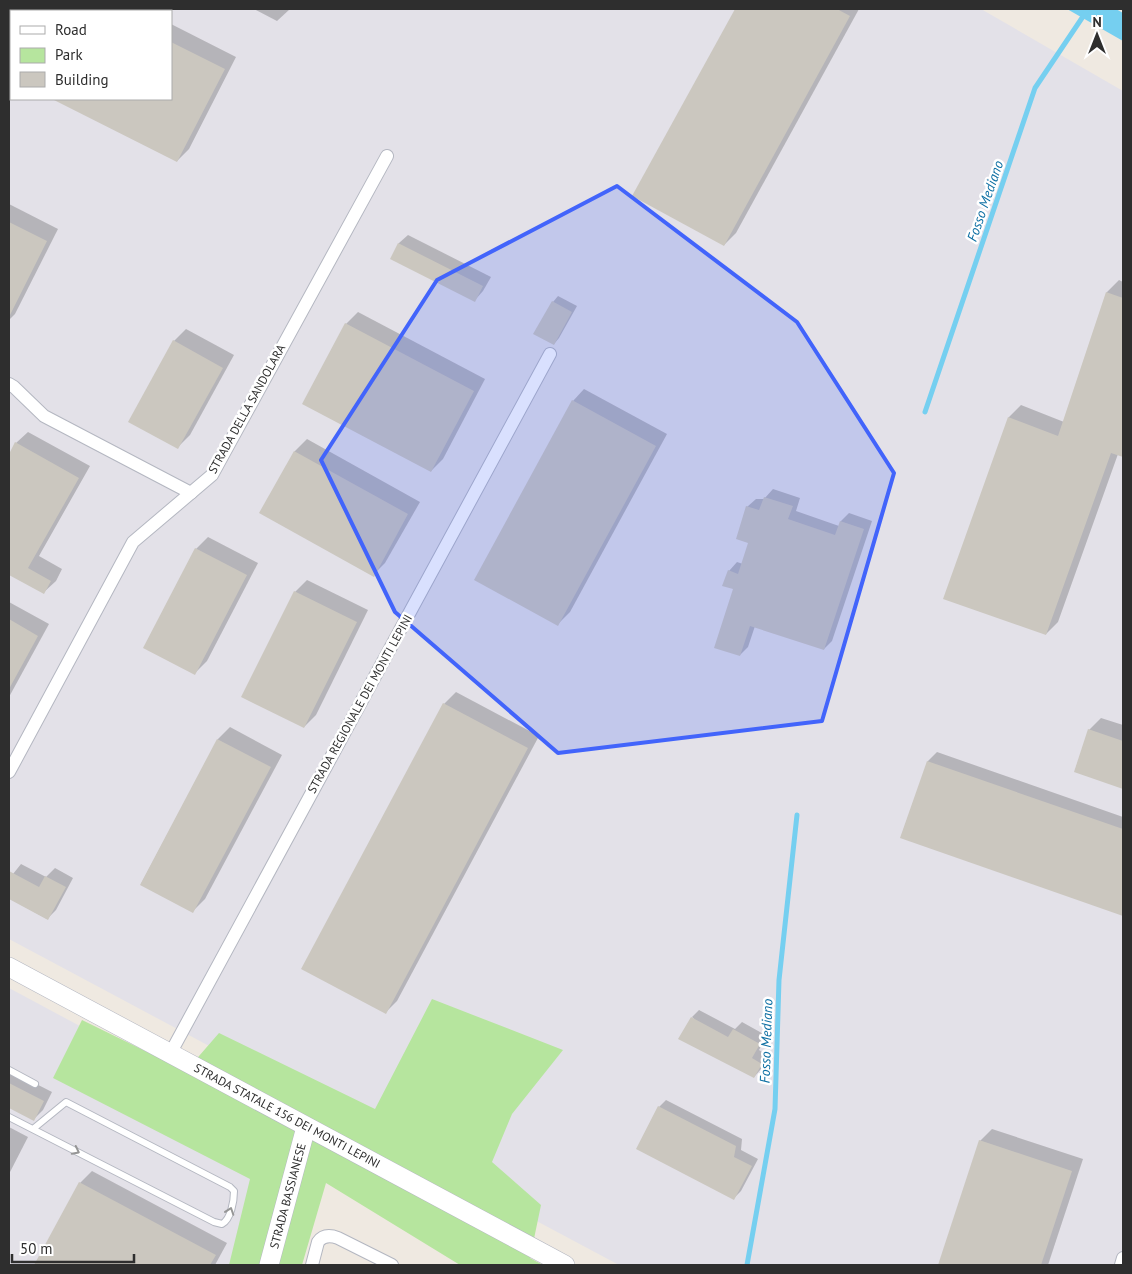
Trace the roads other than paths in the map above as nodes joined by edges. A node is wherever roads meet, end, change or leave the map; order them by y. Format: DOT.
graph roads {
  1 [pos="387,156"];
  2 [pos="550,354"];
  3 [pos="9,384"];
  4 [pos="191,492"];
  5 [pos="9,772"];
  6 [pos="9,967"];
  7 [pos="170,1054"];
  8 [pos="9,1070"];
  9 [pos="35,1084"];
  10 [pos="9,1117"];
  11 [pos="306,1127"];
  12 [pos="33,1129"];
  13 [pos="1123,1258"];
  14 [pos="269,1265"];
  15 [pos="312,1265"];
  16 [pos="392,1265"];
  17 [pos="565,1265"];
  18 [pos="1120,1265"];
  1 -- 4 [label="street, STRADA DELLA SANDOLARA"];
  2 -- 7 [label="street, STRADA REGIONALE DEI MONTI LEPINI"];
  3 -- 4 [label="street"];
  4 -- 5 [label="street, STRADA DELLA SANDOLARA"];
  6 -- 7 [label="main road, STRADA STATALE 156 DEI MONTI LEPINI"];
  7 -- 11 [label="main road, STRADA STATALE 156 DEI MONTI LEPINI"];
  8 -- 9 [label="lane"];
  10 -- 12 [label="lane"];
  11 -- 14 [label="main road, STRADA BASSIANESE"];
  11 -- 17 [label="main road, STRADA STATALE 156 DEI MONTI LEPINI"];
  12 -- 12 [label="lane, one-way"];
  13 -- 18 [label="street"];
  15 -- 16 [label="street"];
}
